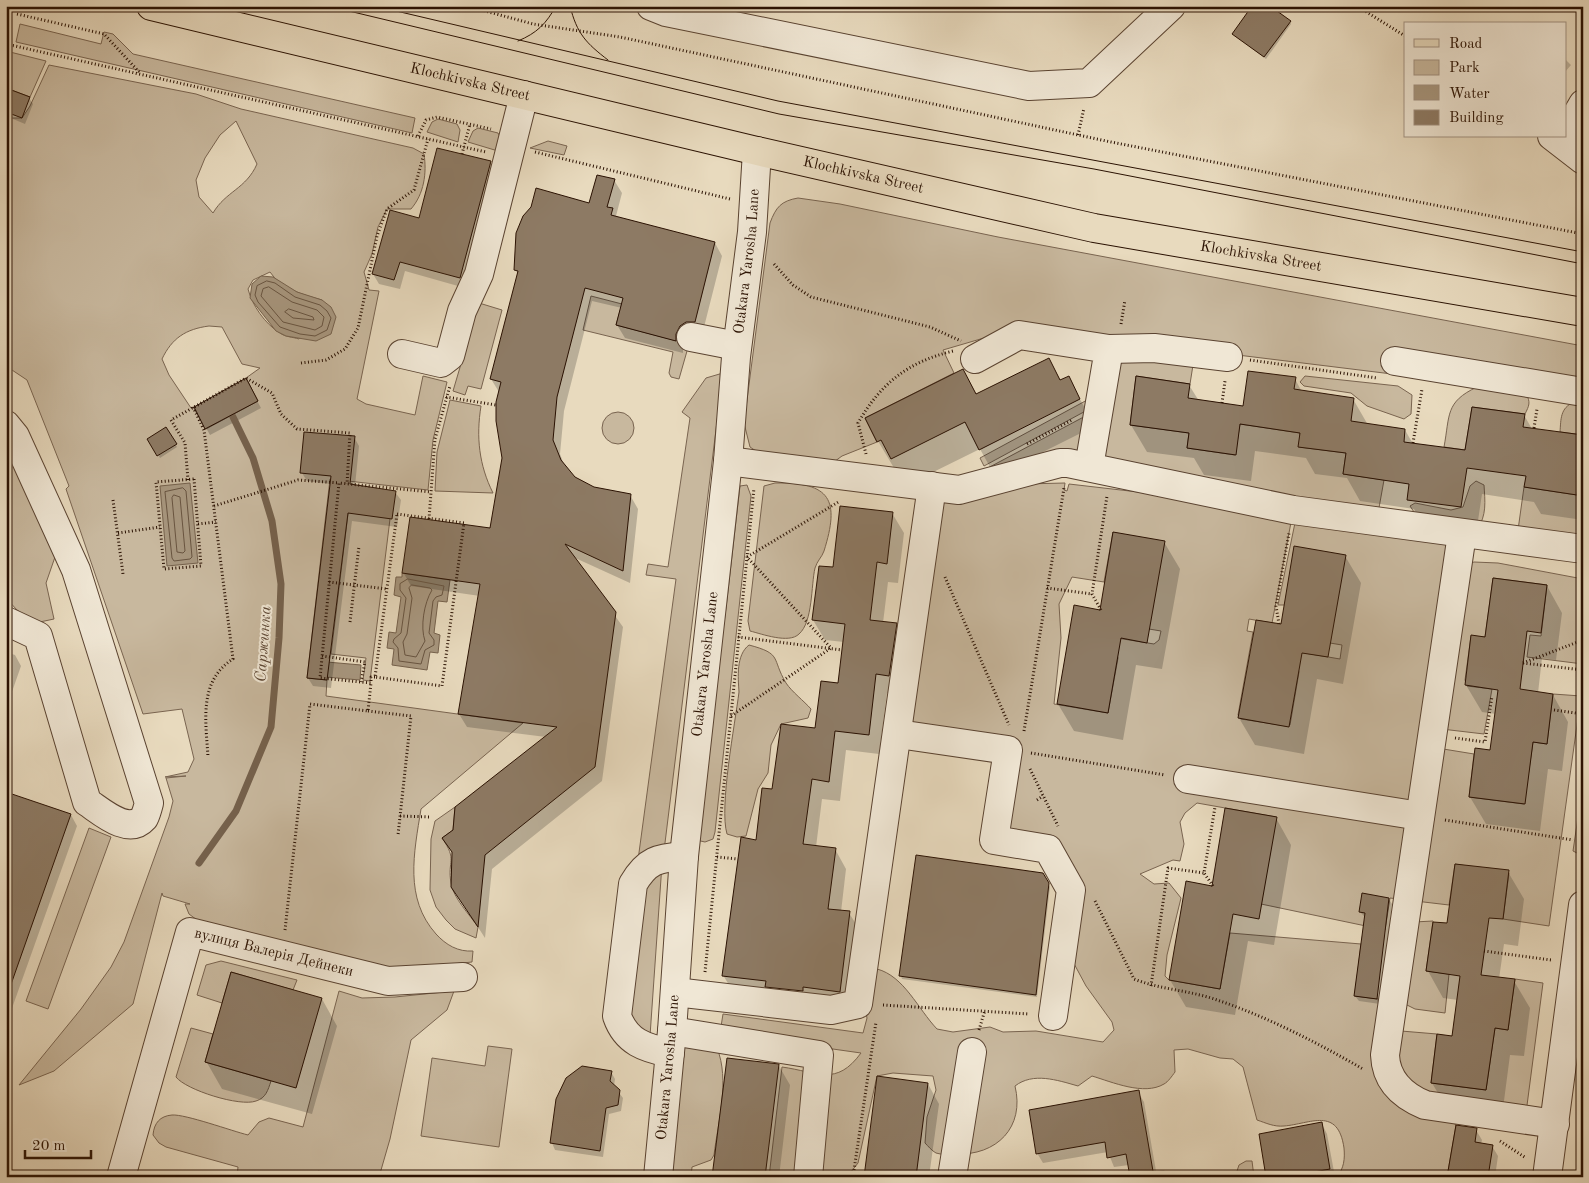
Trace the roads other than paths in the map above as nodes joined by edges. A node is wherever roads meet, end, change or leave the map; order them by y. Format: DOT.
graph roads {
  1 [pos="151,6"];
  2 [pos="651,6"];
  3 [pos="1171,6"];
  4 [pos="524,95"];
  5 [pos="1583,104"];
  6 [pos="1566,130"];
  7 [pos="1562,138"];
  8 [pos="757,151"];
  9 [pos="1583,160"];
  10 [pos="1583,312"];
  11 [pos="691,337"];
  12 [pos="737,346"];
  13 [pos="1109,349"];
  14 [pos="402,354"];
  15 [pos="1228,357"];
  16 [pos="975,359"];
  17 [pos="1390,370"];
  18 [pos="1583,392"];
  19 [pos="6,425"];
  20 [pos="728,461"];
  21 [pos="1089,468"];
  22 [pos="932,486"];
  23 [pos="1462,534"];
  24 [pos="1583,549"];
  25 [pos="6,621"];
  26 [pos="898,734"];
  27 [pos="1188,779"];
  28 [pos="1420,816"];
  29 [pos="684,856"];
  30 [pos="1583,905"];
  31 [pos="463,977"];
  32 [pos="675,992"];
  33 [pos="1054,1016"];
  34 [pos="671,1042"];
  35 [pos="972,1052"];
  36 [pos="1555,1124"];
  37 [pos="1537,1168"];
  38 [pos="121,1177"];
  39 [pos="658,1177"];
  40 [pos="808,1177"];
  41 [pos="952,1177"];
  1 -- 4 [label="main road, Klochkivska Street"];
  2 -- 3 [label="street"];
  4 -- 8 [label="main road, Klochkivska Street"];
  4 -- 14 [label="street"];
  5 -- 6 [label="street"];
  7 -- 9 [label="street"];
  8 -- 10 [label="main road, Klochkivska Street"];
  8 -- 12 [label="street, Otakara Yarosha Lane"];
  11 -- 12 [label="street"];
  12 -- 20 [label="street, Otakara Yarosha Lane"];
  13 -- 15 [label="street"];
  13 -- 16 [label="street"];
  13 -- 21 [label="street"];
  17 -- 18 [label="street"];
  19 -- 25 [label="street"];
  20 -- 22 [label="street"];
  20 -- 29 [label="street, Otakara Yarosha Lane"];
  21 -- 22 [label="street"];
  21 -- 23 [label="street"];
  22 -- 26 [label="street"];
  23 -- 24 [label="street"];
  23 -- 28 [label="street"];
  26 -- 32 [label="street"];
  26 -- 33 [label="street"];
  27 -- 28 [label="street"];
  28 -- 36 [label="street"];
  29 -- 32 [label="street, Otakara Yarosha Lane"];
  29 -- 34 [label="street"];
  30 -- 36 [label="street"];
  31 -- 38 [label="street, вулиця Валерія Дейнеки"];
  32 -- 34 [label="street, Otakara Yarosha Lane"];
  34 -- 39 [label="street, Otakara Yarosha Lane"];
  34 -- 40 [label="street"];
  35 -- 41 [label="street"];
  36 -- 37 [label="street"];
}
